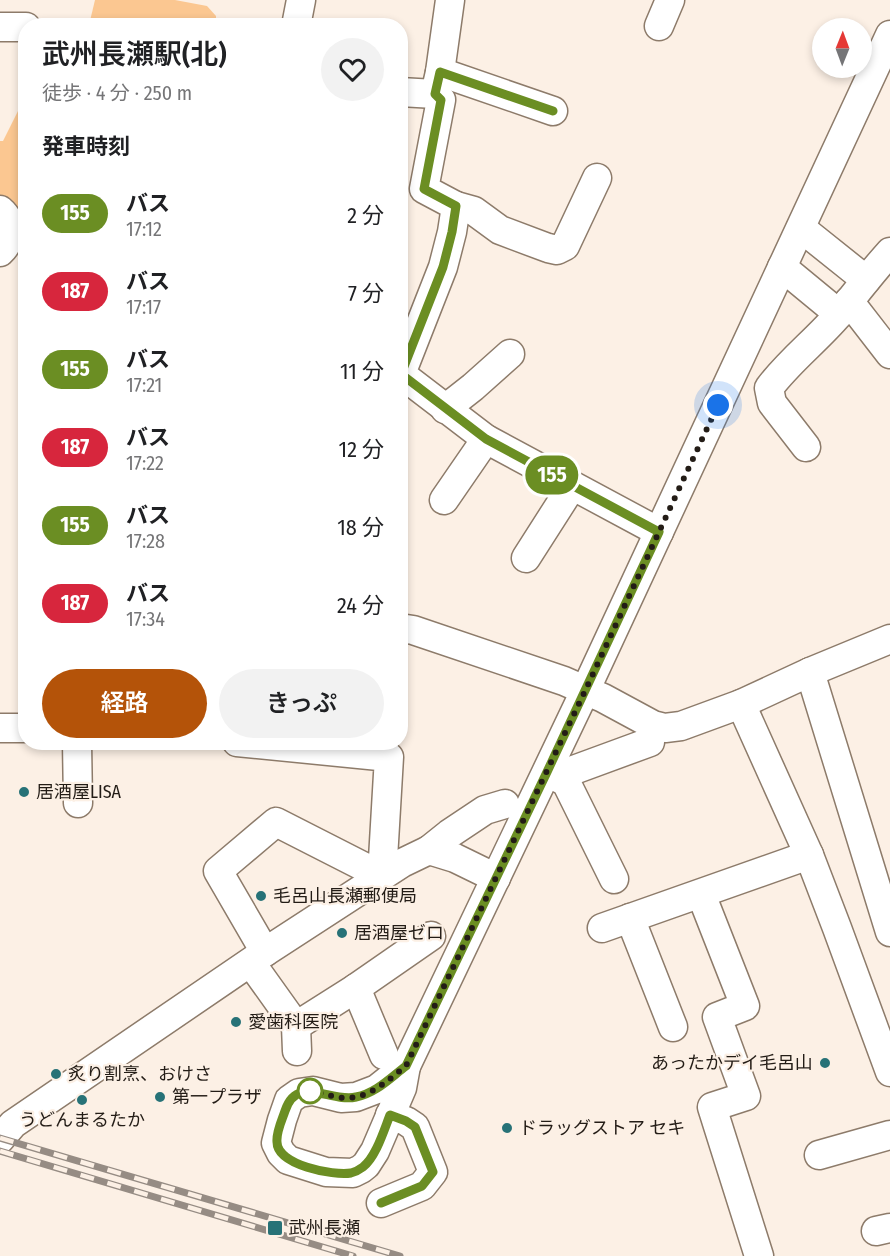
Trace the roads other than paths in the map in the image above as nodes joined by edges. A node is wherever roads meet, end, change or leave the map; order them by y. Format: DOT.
graph roads {
  1 [pos="301,0"];
  2 [pos="450,0"];
  3 [pos="670,0"];
  4 [pos="298,18"];
  5 [pos="659,26"];
  6 [pos="0,27"];
  7 [pos="18,27"];
  8 [pos="890,35"];
  9 [pos="437,83"];
  10 [pos="408,90"];
  11 [pos="553,111"];
  12 [pos="597,178"];
  13 [pos="456,206"];
  14 [pos="801,228"];
  15 [pos="890,252"];
  16 [pos="782,267"];
  17 [pos="851,298"];
  18 [pos="510,354"];
  19 [pos="890,354"];
  20 [pos="408,356"];
  21 [pos="738,363"];
  22 [pos="779,375"];
  23 [pos="408,380"];
  24 [pos="445,409"];
  25 [pos="486,439"];
  26 [pos="806,447"];
  27 [pos="572,486"];
  28 [pos="444,500"];
  29 [pos="659,532"];
  30 [pos="526,558"];
  31 [pos="408,629"];
  32 [pos="889,644"];
  33 [pos="810,672"];
  34 [pos="585,691"];
  35 [pos="741,704"];
  36 [pos="18,728"];
  37 [pos="0,729"];
  38 [pos="650,742"];
  39 [pos="77,750"];
  40 [pos="317,750"];
  41 [pos="559,772"];
  42 [pos="78,803"];
  43 [pos="505,804"];
  44 [pos="429,850"];
  45 [pos="809,855"];
  46 [pos="382,876"];
  47 [pos="496,878"];
  48 [pos="614,879"];
  49 [pos="701,894"];
  50 [pos="630,918"];
  51 [pos="888,919"];
  52 [pos="602,928"];
  53 [pos="430,936"];
  54 [pos="258,958"];
  55 [pos="356,988"];
  56 [pos="673,1028"];
  57 [pos="395,1060"];
  58 [pos="890,1072"];
  59 [pos="390,1115"];
  60 [pos="3,1122"];
  61 [pos="890,1136"];
  62 [pos="819,1155"];
  63 [pos="381,1203"];
  64 [pos="759,1256"];
  1 -- 4 [label="street"];
  2 -- 9 [label="street"];
  3 -- 5 [label="street"];
  6 -- 7 [label="street"];
  8 -- 14 [label="street"];
  9 -- 10 [label="street"];
  9 -- 11 [label="street"];
  9 -- 13 [label="street"];
  12 -- 13 [label="street"];
  13 -- 20 [label="street"];
  14 -- 16 [label="street"];
  14 -- 17 [label="street"];
  15 -- 17 [label="street"];
  16 -- 17 [label="street"];
  16 -- 21 [label="street"];
  17 -- 19 [label="street"];
  17 -- 22 [label="street"];
  18 -- 24 [label="street"];
  21 -- 22 [label="street"];
  21 -- 29 [label="street"];
  22 -- 26 [label="street"];
  23 -- 24 [label="street"];
  24 -- 25 [label="street"];
  25 -- 27 [label="street"];
  25 -- 28 [label="street"];
  27 -- 29 [label="street"];
  27 -- 30 [label="street"];
  29 -- 34 [label="street"];
  31 -- 34 [label="street"];
  32 -- 33 [label="street"];
  33 -- 35 [label="street"];
  33 -- 51 [label="street"];
  34 -- 35 [label="street"];
  34 -- 41 [label="street"];
  35 -- 45 [label="street"];
  36 -- 37 [label="street"];
  38 -- 41 [label="street"];
  39 -- 42 [label="street"];
  40 -- 46 [label="street"];
  41 -- 47 [label="street"];
  41 -- 48 [label="street"];
  43 -- 44 [label="street"];
  44 -- 46 [label="street"];
  44 -- 47 [label="street"];
  45 -- 49 [label="street"];
  45 -- 58 [label="street"];
  46 -- 54 [label="street"];
  46 -- 54 [label="street"];
  47 -- 57 [label="street"];
  49 -- 50 [label="street"];
  49 -- 64 [label="street"];
  50 -- 52 [label="street"];
  50 -- 56 [label="street"];
  53 -- 55 [label="street"];
  54 -- 55 [label="street"];
  54 -- 60 [label="street"];
  55 -- 57 [label="street"];
  57 -- 59 [label="street"];
  57 -- 59 [label="street"];
  59 -- 63 [label="street"];
  61 -- 62 [label="street"];
}
